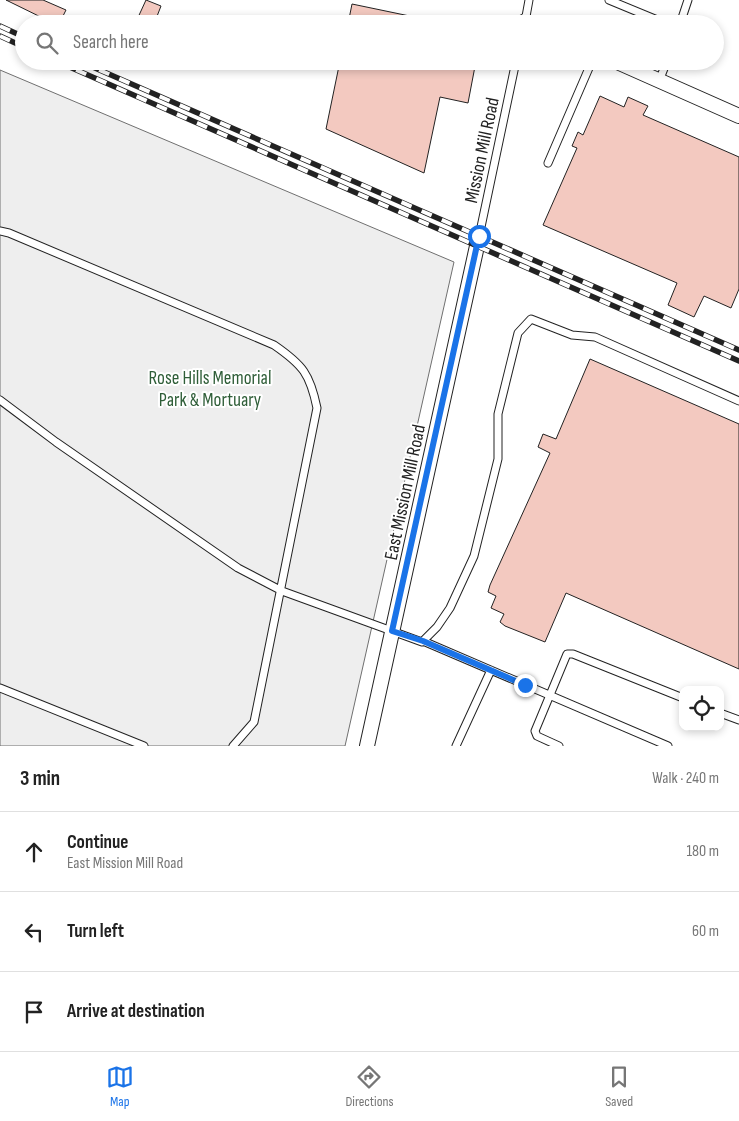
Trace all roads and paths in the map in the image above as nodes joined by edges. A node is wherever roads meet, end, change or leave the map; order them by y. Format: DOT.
graph roads {
  1 [pos="529,0"];
  2 [pos="609,0"];
  3 [pos="688,0"];
  4 [pos="528,15"];
  5 [pos="645,15"];
  6 [pos="683,15"];
  7 [pos="514,70"];
  8 [pos="588,70"];
  9 [pos="635,70"];
  10 [pos="663,70"];
  11 [pos="659,81"];
  12 [pos="739,116"];
  13 [pos="548,163"];
  14 [pos="0,231"];
  15 [pos="477,246"];
  16 [pos="0,400"];
  17 [pos="739,401"];
  18 [pos="282,591"];
  19 [pos="392,631"];
  20 [pos="423,641"];
  21 [pos="490,670"];
  22 [pos="0,688"];
  23 [pos="550,695"];
  24 [pos="679,696"];
  25 [pos="724,714"];
  26 [pos="739,720"];
  27 [pos="144,746"];
  28 [pos="233,746"];
  29 [pos="367,746"];
  30 [pos="456,746"];
  31 [pos="559,746"];
  32 [pos="668,746"];
  1 -- 4 [label="lane"];
  2 -- 5 [label="lane"];
  3 -- 6 [label="lane"];
  7 -- 15 [label="lane, Mission Mill Road"];
  8 -- 13 [label="lane"];
  9 -- 11 [label="street"];
  10 -- 11 [label="lane"];
  11 -- 12 [label="street"];
  14 -- 18 [label="lane"];
  15 -- 19 [label="street, East Mission Mill Road"];
  16 -- 18 [label="lane"];
  17 -- 20 [label="lane"];
  18 -- 19 [label="lane"];
  18 -- 28 [label="lane"];
  19 -- 20 [label="lane"];
  19 -- 29 [label="street, East Mission Mill Road"];
  20 -- 21 [label="lane"];
  21 -- 23 [label="lane"];
  21 -- 30 [label="lane"];
  22 -- 27 [label="lane"];
  23 -- 24 [label="lane"];
  23 -- 31 [label="lane"];
  23 -- 32 [label="lane"];
  25 -- 26 [label="lane"];
}
